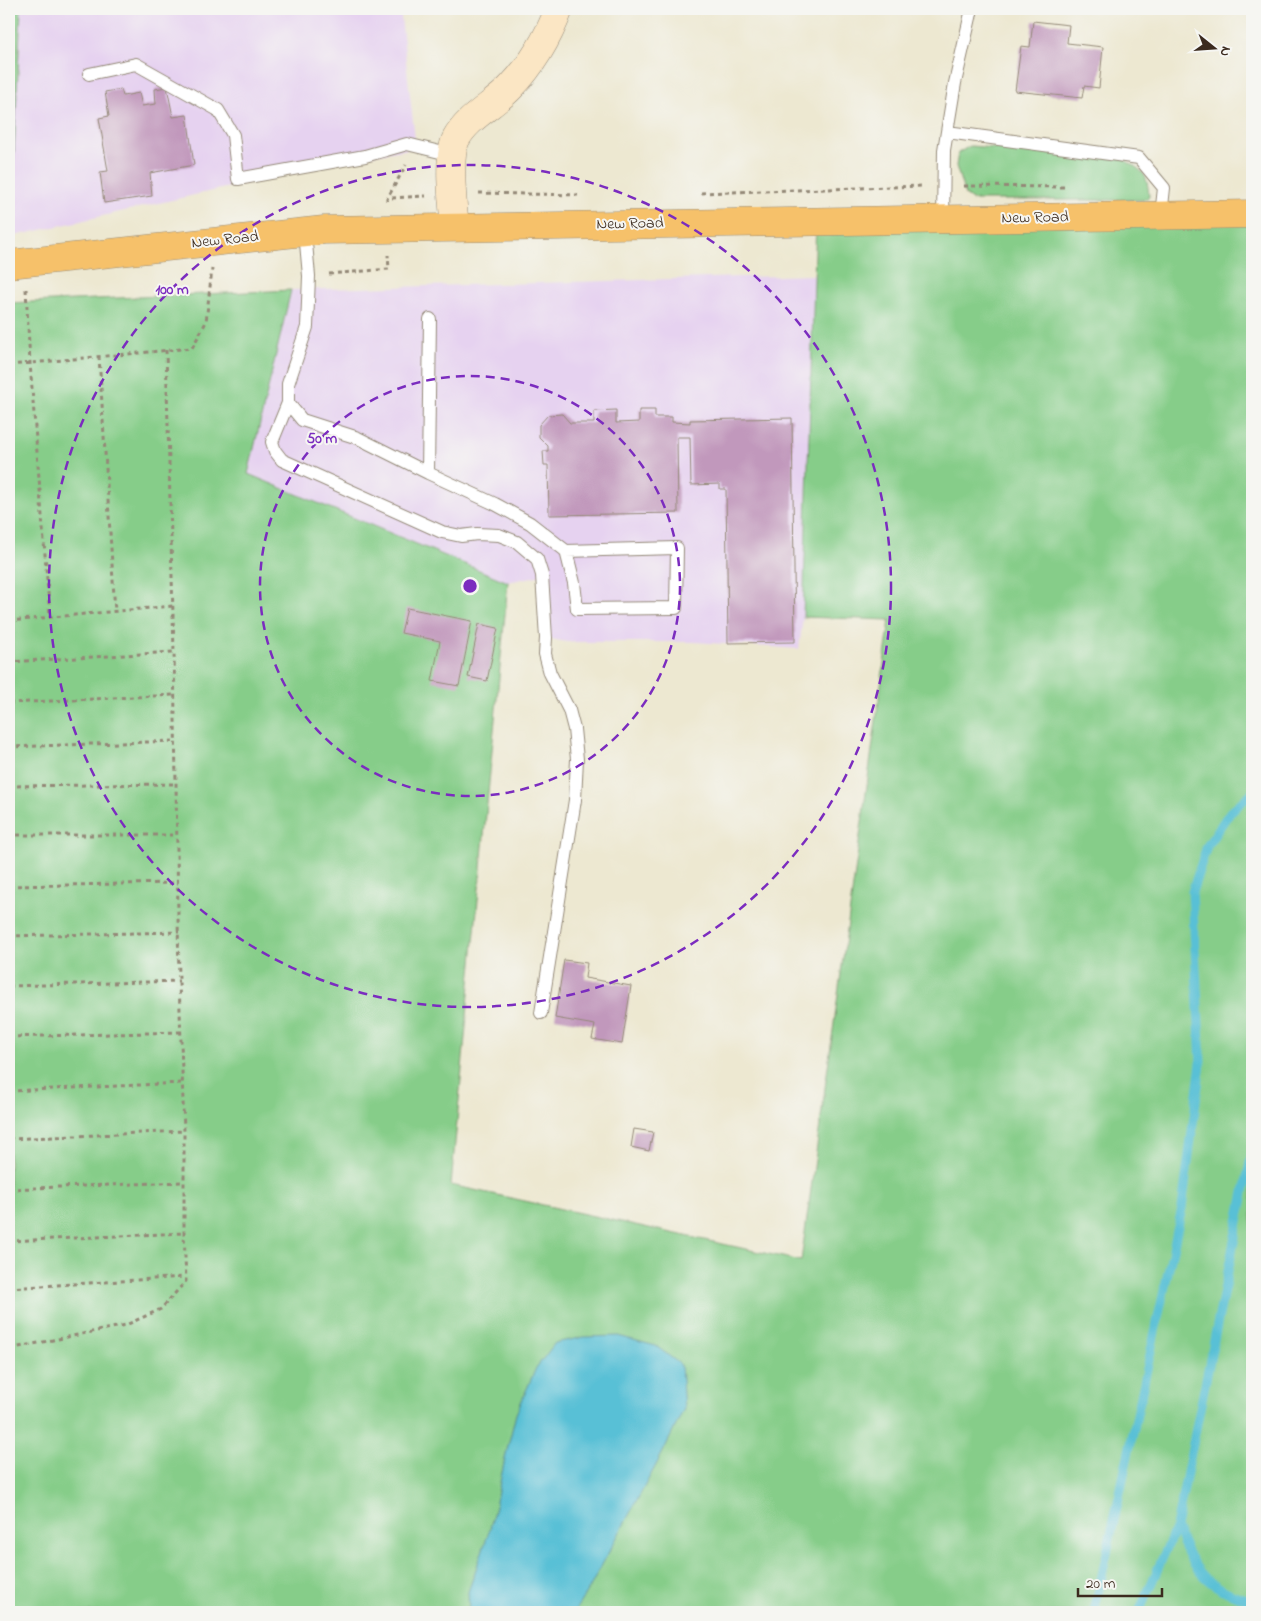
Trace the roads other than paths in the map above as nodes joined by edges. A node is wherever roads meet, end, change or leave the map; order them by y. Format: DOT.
graph roads {
  1 [pos="559,9"];
  2 [pos="972,9"];
  3 [pos="89,74"];
  4 [pos="947,132"];
  5 [pos="452,155"];
  6 [pos="1252,214"];
  7 [pos="1161,215"];
  8 [pos="943,220"];
  9 [pos="455,227"];
  10 [pos="305,232"];
  11 [pos="17,264"];
  12 [pos="430,319"];
  13 [pos="288,403"];
  14 [pos="428,473"];
  15 [pos="566,551"];
  16 [pos="541,1013"];
  1 -- 5 [label="main road"];
  2 -- 4 [label="lane"];
  3 -- 5 [label="lane"];
  4 -- 7 [label="lane"];
  4 -- 8 [label="lane"];
  5 -- 9 [label="main road"];
  6 -- 7 [label="main road, New Road"];
  7 -- 8 [label="main road, New Road"];
  8 -- 9 [label="main road, New Road"];
  9 -- 10 [label="main road, New Road"];
  10 -- 11 [label="main road, New Road"];
  10 -- 13 [label="lane"];
  12 -- 14 [label="lane"];
  13 -- 14 [label="lane"];
  13 -- 16 [label="lane"];
  14 -- 15 [label="lane"];
  15 -- 15 [label="lane"];
}
